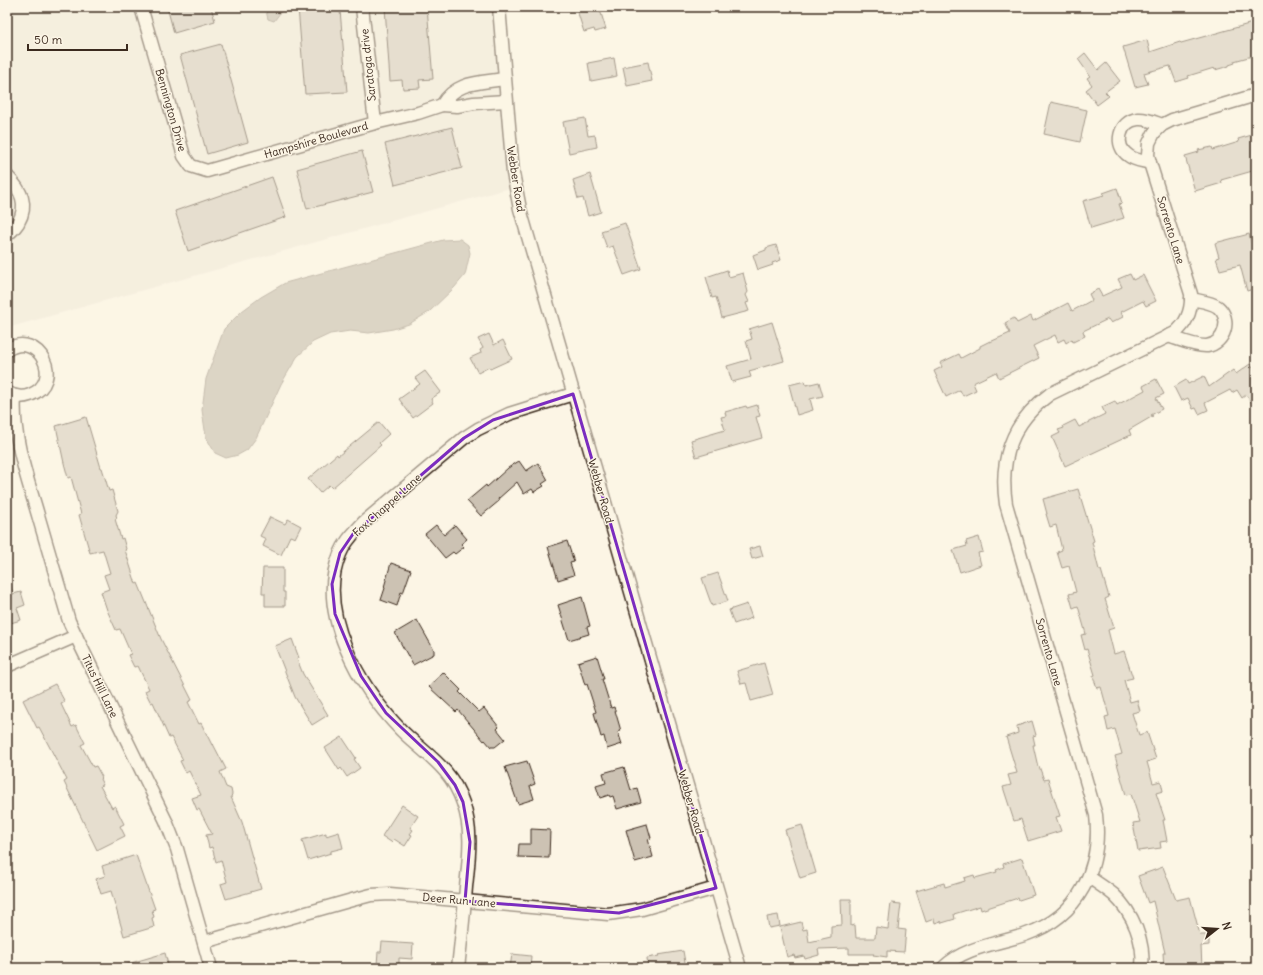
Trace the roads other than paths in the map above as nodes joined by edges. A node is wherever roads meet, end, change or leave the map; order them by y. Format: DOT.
graph roads {
  1 [pos="141,7"];
  2 [pos="362,7"];
  3 [pos="499,7"];
  4 [pos="504,79"];
  5 [pos="1256,95"];
  6 [pos="506,101"];
  7 [pos="442,105"];
  8 [pos="375,123"];
  9 [pos="1162,125"];
  10 [pos="1150,163"];
  11 [pos="191,166"];
  12 [pos="7,176"];
  13 [pos="7,234"];
  14 [pos="1191,299"];
  15 [pos="1168,336"];
  16 [pos="7,350"];
  17 [pos="11,394"];
  18 [pos="573,394"];
  19 [pos="76,636"];
  20 [pos="7,666"];
  21 [pos="1089,877"];
  22 [pos="716,888"];
  23 [pos="465,900"];
  24 [pos="204,942"];
  25 [pos="211,968"];
  26 [pos="458,968"];
  27 [pos="740,968"];
  28 [pos="943,968"];
  29 [pos="1142,968"];
  1 -- 11 [label="street, Bennington Drive"];
  2 -- 8 [label="street, Saratoga drive"];
  3 -- 4 [label="street, Webber Road"];
  4 -- 6 [label="street, Webber Road"];
  4 -- 7 [label="street, Hampshire Boulevard"];
  5 -- 9 [label="street"];
  6 -- 7 [label="street, Hampshire Boulevard"];
  6 -- 18 [label="street, Webber Road"];
  7 -- 8 [label="street, Hampshire Boulevard"];
  8 -- 11 [label="street, Hampshire Boulevard"];
  9 -- 10 [label="street, Sorrento Lane"];
  9 -- 10 [label="street"];
  10 -- 14 [label="street, Sorrento Lane"];
  12 -- 13 [label="street"];
  14 -- 15 [label="street, Sorrento Lane"];
  14 -- 15 [label="street"];
  15 -- 21 [label="street, Sorrento Lane"];
  16 -- 17 [label="street, Titus Hill Lane"];
  17 -- 19 [label="street, Titus Hill Lane"];
  18 -- 22 [label="street, Webber Road"];
  18 -- 23 [label="street, Fox Chappel Lane"];
  19 -- 20 [label="street"];
  19 -- 24 [label="street, Titus Hill Lane"];
  21 -- 28 [label="street, Sorrento Lane"];
  21 -- 29 [label="street"];
  22 -- 23 [label="street, Deer Run Lane"];
  22 -- 27 [label="street, Webber Road"];
  23 -- 24 [label="street, Deer Run Lane"];
  23 -- 26 [label="street, Fox Chappel Lane"];
  24 -- 25 [label="street, Titus Hill Lane"];
}
